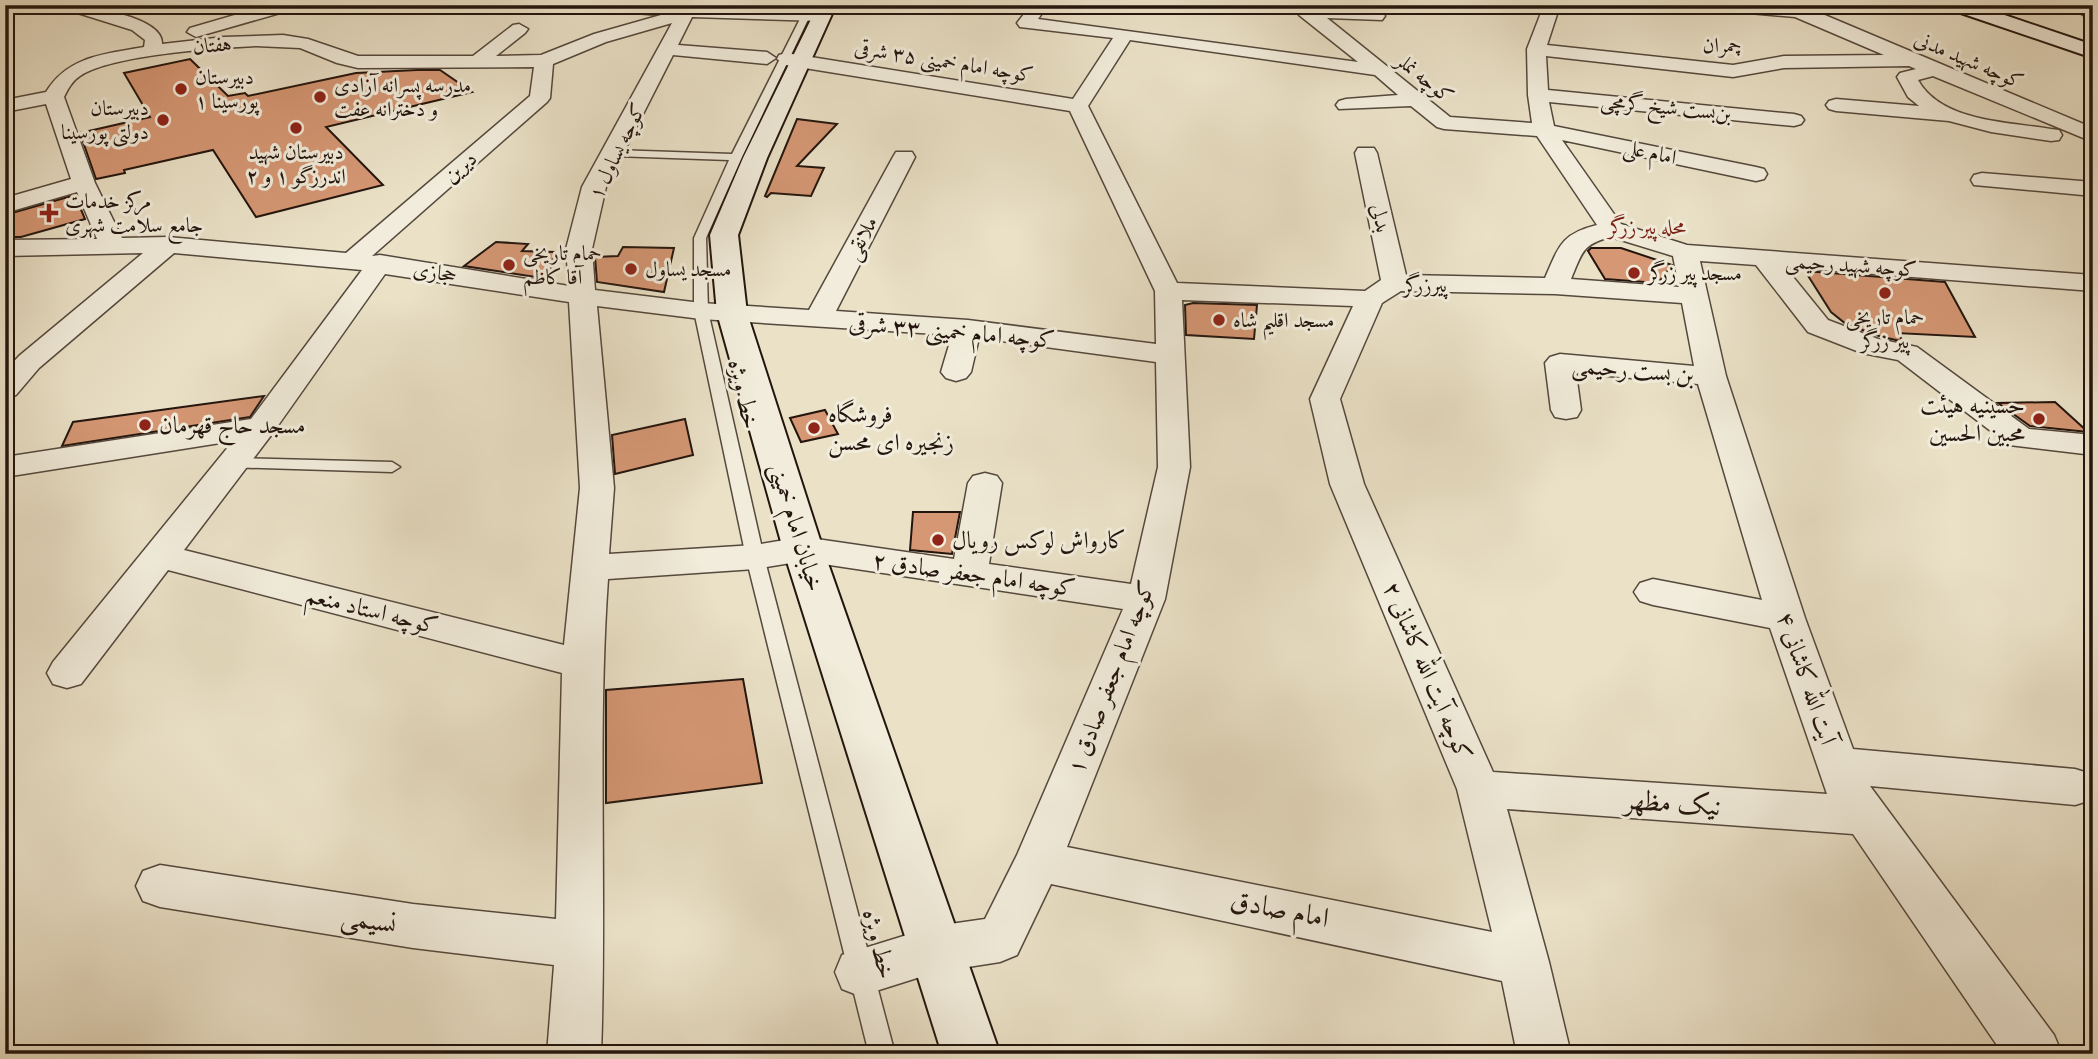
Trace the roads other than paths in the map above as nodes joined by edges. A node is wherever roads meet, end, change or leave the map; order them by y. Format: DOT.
graph roads {
  1 [pos="71,5"];
  2 [pos="124,5"];
  3 [pos="288,5"];
  4 [pos="596,5"];
  5 [pos="1040,5"];
  6 [pos="1552,5"];
  7 [pos="1714,5"];
  8 [pos="1956,5"];
  9 [pos="1984,5"];
  10 [pos="2075,5"];
  11 [pos="1303,8"];
  12 [pos="1794,8"];
  13 [pos="689,9"];
  14 [pos="817,11"];
  15 [pos="1101,13"];
  16 [pos="1376,16"];
  17 [pos="2093,16"];
  18 [pos="138,26"];
  19 [pos="519,29"];
  20 [pos="1090,30"];
  21 [pos="1124,34"];
  22 [pos="1816,40"];
  23 [pos="2093,42"];
  24 [pos="1693,44"];
  25 [pos="1208,48"];
  26 [pos="153,49"];
  27 [pos="667,49"];
  28 [pos="1535,49"];
  29 [pos="2093,52"];
  30 [pos="479,60"];
  31 [pos="785,60"];
  32 [pos="1909,60"];
  33 [pos="544,61"];
  34 [pos="1184,61"];
  35 [pos="1838,61"];
  36 [pos="1378,70"];
  37 [pos="1933,70"];
  38 [pos="1689,71"];
  39 [pos="1538,95"];
  40 [pos="54,97"];
  41 [pos="1415,100"];
  42 [pos="1346,105"];
  43 [pos="1836,105"];
  44 [pos="5,106"];
  45 [pos="1078,106"];
  46 [pos="1949,116"];
  47 [pos="1794,120"];
  48 [pos="1544,130"];
  49 [pos="2093,136"];
  50 [pos="2093,142"];
  51 [pos="614,153"];
  52 [pos="1366,153"];
  53 [pos="736,157"];
  54 [pos="904,157"];
  55 [pos="1756,174"];
  56 [pos="1982,180"];
  57 [pos="85,183"];
  58 [pos="2093,189"];
  59 [pos="5,206"];
  60 [pos="1612,229"];
  61 [pos="168,245"];
  62 [pos="113,246"];
  63 [pos="5,248"];
  64 [pos="1685,252"];
  65 [pos="1765,259"];
  66 [pos="366,262"];
  67 [pos="2093,283"];
  68 [pos="1555,286"];
  69 [pos="1168,291"];
  70 [pos="1383,291"];
  71 [pos="582,296"];
  72 [pos="1694,296"];
  73 [pos="716,312"];
  74 [pos="818,319"];
  75 [pos="968,328"];
  76 [pos="1171,355"];
  77 [pos="956,372"];
  78 [pos="1711,376"];
  79 [pos="5,389"];
  80 [pos="1566,410"];
  81 [pos="261,427"];
  82 [pos="2093,445"];
  83 [pos="233,463"];
  84 [pos="5,467"];
  85 [pos="391,467"];
  86 [pos="985,483"];
  87 [pos="803,549"];
  88 [pos="161,556"];
  89 [pos="755,556"];
  90 [pos="591,568"];
  91 [pos="969,575"];
  92 [pos="1653,592"];
  93 [pos="1146,598"];
  94 [pos="1786,618"];
  95 [pos="582,664"];
  96 [pos="67,673"];
  97 [pos="1837,765"];
  98 [pos="2075,787"];
  99 [pos="1479,789"];
  100 [pos="1866,816"];
  101 [pos="1038,861"];
  102 [pos="160,886"];
  103 [pos="580,945"];
  104 [pos="936,949"];
  105 [pos="1523,958"];
  106 [pos="860,972"];
  107 [pos="574,1054"];
  108 [pos="882,1054"];
  109 [pos="971,1054"];
  110 [pos="1544,1054"];
  111 [pos="2035,1054"];
  1 -- 18 [label="street"];
  2 -- 18 [label="street"];
  3 -- 26 [label="street"];
  4 -- 13 [label="street"];
  5 -- 20 [label="street"];
  6 -- 28 [label="street"];
  7 -- 12 [label="street, کوچه شهید مدنی"];
  8 -- 29 [label="main road"];
  9 -- 23 [label="main road"];
  10 -- 17 [label="street"];
  11 -- 16 [label="street"];
  11 -- 36 [label="street, کوچه نملر"];
  12 -- 32 [label="street, کوچه شهید مدنی"];
  13 -- 14 [label="street"];
  13 -- 27 [label="street, کوچه یساول ۱"];
  13 -- 33 [label="street"];
  14 -- 31 [label="main road, خیابان امام خمینی"];
  15 -- 20 [label="street"];
  18 -- 26 [label="street"];
  19 -- 30 [label="street"];
  20 -- 21 [label="street"];
  21 -- 25 [label="street"];
  21 -- 45 [label="street"];
  22 -- 35 [label="street"];
  24 -- 38 [label="street"];
  25 -- 34 [label="street"];
  25 -- 36 [label="street"];
  26 -- 30 [label="street, هفتان"];
  26 -- 40 [label="street, هفتان"];
  27 -- 31 [label="street, کوچه امام خمینی ۳۵ شرقی"];
  27 -- 51 [label="street, کوچه یساول ۱"];
  28 -- 38 [label="street, چمران"];
  28 -- 39 [label="street"];
  30 -- 33 [label="street, هفتان"];
  31 -- 45 [label="street, کوچه امام خمینی ۳۵ شرقی"];
  31 -- 53 [label="lane, خط ویژه"];
  31 -- 73 [label="main road, خیابان امام خمینی"];
  32 -- 35 [label="street, چمران"];
  32 -- 37 [label="street, کوچه شهید مدنی"];
  33 -- 66 [label="street, دیرین"];
  35 -- 38 [label="street, چمران"];
  36 -- 41 [label="street, کوچه نملر"];
  37 -- 46 [label="street"];
  37 -- 49 [label="street, کوچه شهید مدنی"];
  39 -- 47 [label="street, بن‌بست شیخ گرمچی"];
  39 -- 48 [label="street"];
  40 -- 44 [label="street"];
  40 -- 57 [label="street"];
  41 -- 42 [label="street"];
  41 -- 48 [label="street, کوچه نملر"];
  43 -- 46 [label="street"];
  45 -- 69 [label="street, کوچه امام جعفر صادق ۱"];
  46 -- 50 [label="street"];
  48 -- 55 [label="street, امام علی"];
  48 -- 60 [label="street"];
  51 -- 53 [label="lane"];
  51 -- 71 [label="street, کوچه یساول ۱"];
  52 -- 70 [label="street, بدلی"];
  53 -- 73 [label="lane, خط ویژه"];
  54 -- 74 [label="street, ملانقی"];
  56 -- 58 [label="street"];
  57 -- 59 [label="street"];
  57 -- 62 [label="street"];
  60 -- 64 [label="street, کوچه شهید رحیمی"];
  60 -- 68 [label="street"];
  61 -- 62 [label="street, حجازی"];
  61 -- 66 [label="street, حجازی"];
  61 -- 79 [label="street"];
  62 -- 63 [label="street, حجازی"];
  64 -- 65 [label="street, کوچه شهید رحیمی"];
  64 -- 72 [label="street, آیت الله کاشانی ۴"];
  65 -- 67 [label="street, کوچه شهید رحیمی"];
  65 -- 82 [label="street"];
  66 -- 71 [label="street, حجازی"];
  66 -- 81 [label="street, دیرین"];
  68 -- 70 [label="street, پیرزرگر"];
  68 -- 72 [label="street, پیرزرگر"];
  69 -- 70 [label="street, پیرزرگر"];
  69 -- 76 [label="street, کوچه امام جعفر صادق ۱"];
  70 -- 99 [label="street, کوچه آیت الله کاشانی ۲"];
  71 -- 73 [label="street, حجازی"];
  71 -- 90 [label="street, کوچه یساول ۱"];
  72 -- 78 [label="street, آیت الله کاشانی ۴"];
  73 -- 74 [label="street, کوچه امام خمینی ۳۳ شرقی"];
  73 -- 87 [label="main road, خیابان امام خمینی"];
  73 -- 89 [label="lane, خط ویژه"];
  74 -- 75 [label="street, کوچه امام خمینی ۳۳ شرقی"];
  75 -- 76 [label="street, کوچه امام خمینی ۳۳ شرقی"];
  75 -- 77 [label="street"];
  76 -- 93 [label="street, کوچه امام جعفر صادق ۱"];
  78 -- 80 [label="street, بن بست رحیمی"];
  78 -- 94 [label="street, آیت الله کاشانی ۴"];
  81 -- 83 [label="street, دیرین"];
  81 -- 84 [label="street"];
  83 -- 85 [label="lane"];
  83 -- 88 [label="street, دیرین"];
  86 -- 91 [label="street"];
  87 -- 89 [label="street, کوچه امام جعفر صادق ۲"];
  87 -- 91 [label="street, کوچه امام جعفر صادق ۲"];
  87 -- 104 [label="main road, خیابان امام خمینی"];
  88 -- 95 [label="street, کوچه استاد منعم"];
  88 -- 96 [label="street, دیرین"];
  89 -- 90 [label="street, کوچه امام جعفر صادق ۲"];
  89 -- 106 [label="lane, خط ویژه"];
  90 -- 95 [label="street, کوچه یساول ۱"];
  91 -- 93 [label="street, کوچه امام جعفر صادق ۲"];
  92 -- 94 [label="street"];
  93 -- 101 [label="street, کوچه امام جعفر صادق ۱"];
  94 -- 97 [label="street, آیت الله کاشانی ۴"];
  95 -- 103 [label="street, کوچه یساول ۱"];
  97 -- 98 [label="street"];
  97 -- 100 [label="street, آیت الله کاشانی ۴"];
  99 -- 100 [label="street, نیک مظهر"];
  99 -- 105 [label="street, کوچه آیت الله کاشانی ۲"];
  100 -- 111 [label="street, آیت الله کاشانی ۴"];
  101 -- 104 [label="street, کوچه امام جعفر صادق ۱"];
  101 -- 105 [label="street"];
  102 -- 103 [label="street, نسیمی"];
  103 -- 107 [label="street, کوچه یساول ۱"];
  104 -- 106 [label="street"];
  104 -- 109 [label="main road, خیابان امام خمینی"];
  105 -- 110 [label="street, کوچه آیت الله کاشانی ۲"];
  106 -- 108 [label="lane, خط ویژه"];
}
